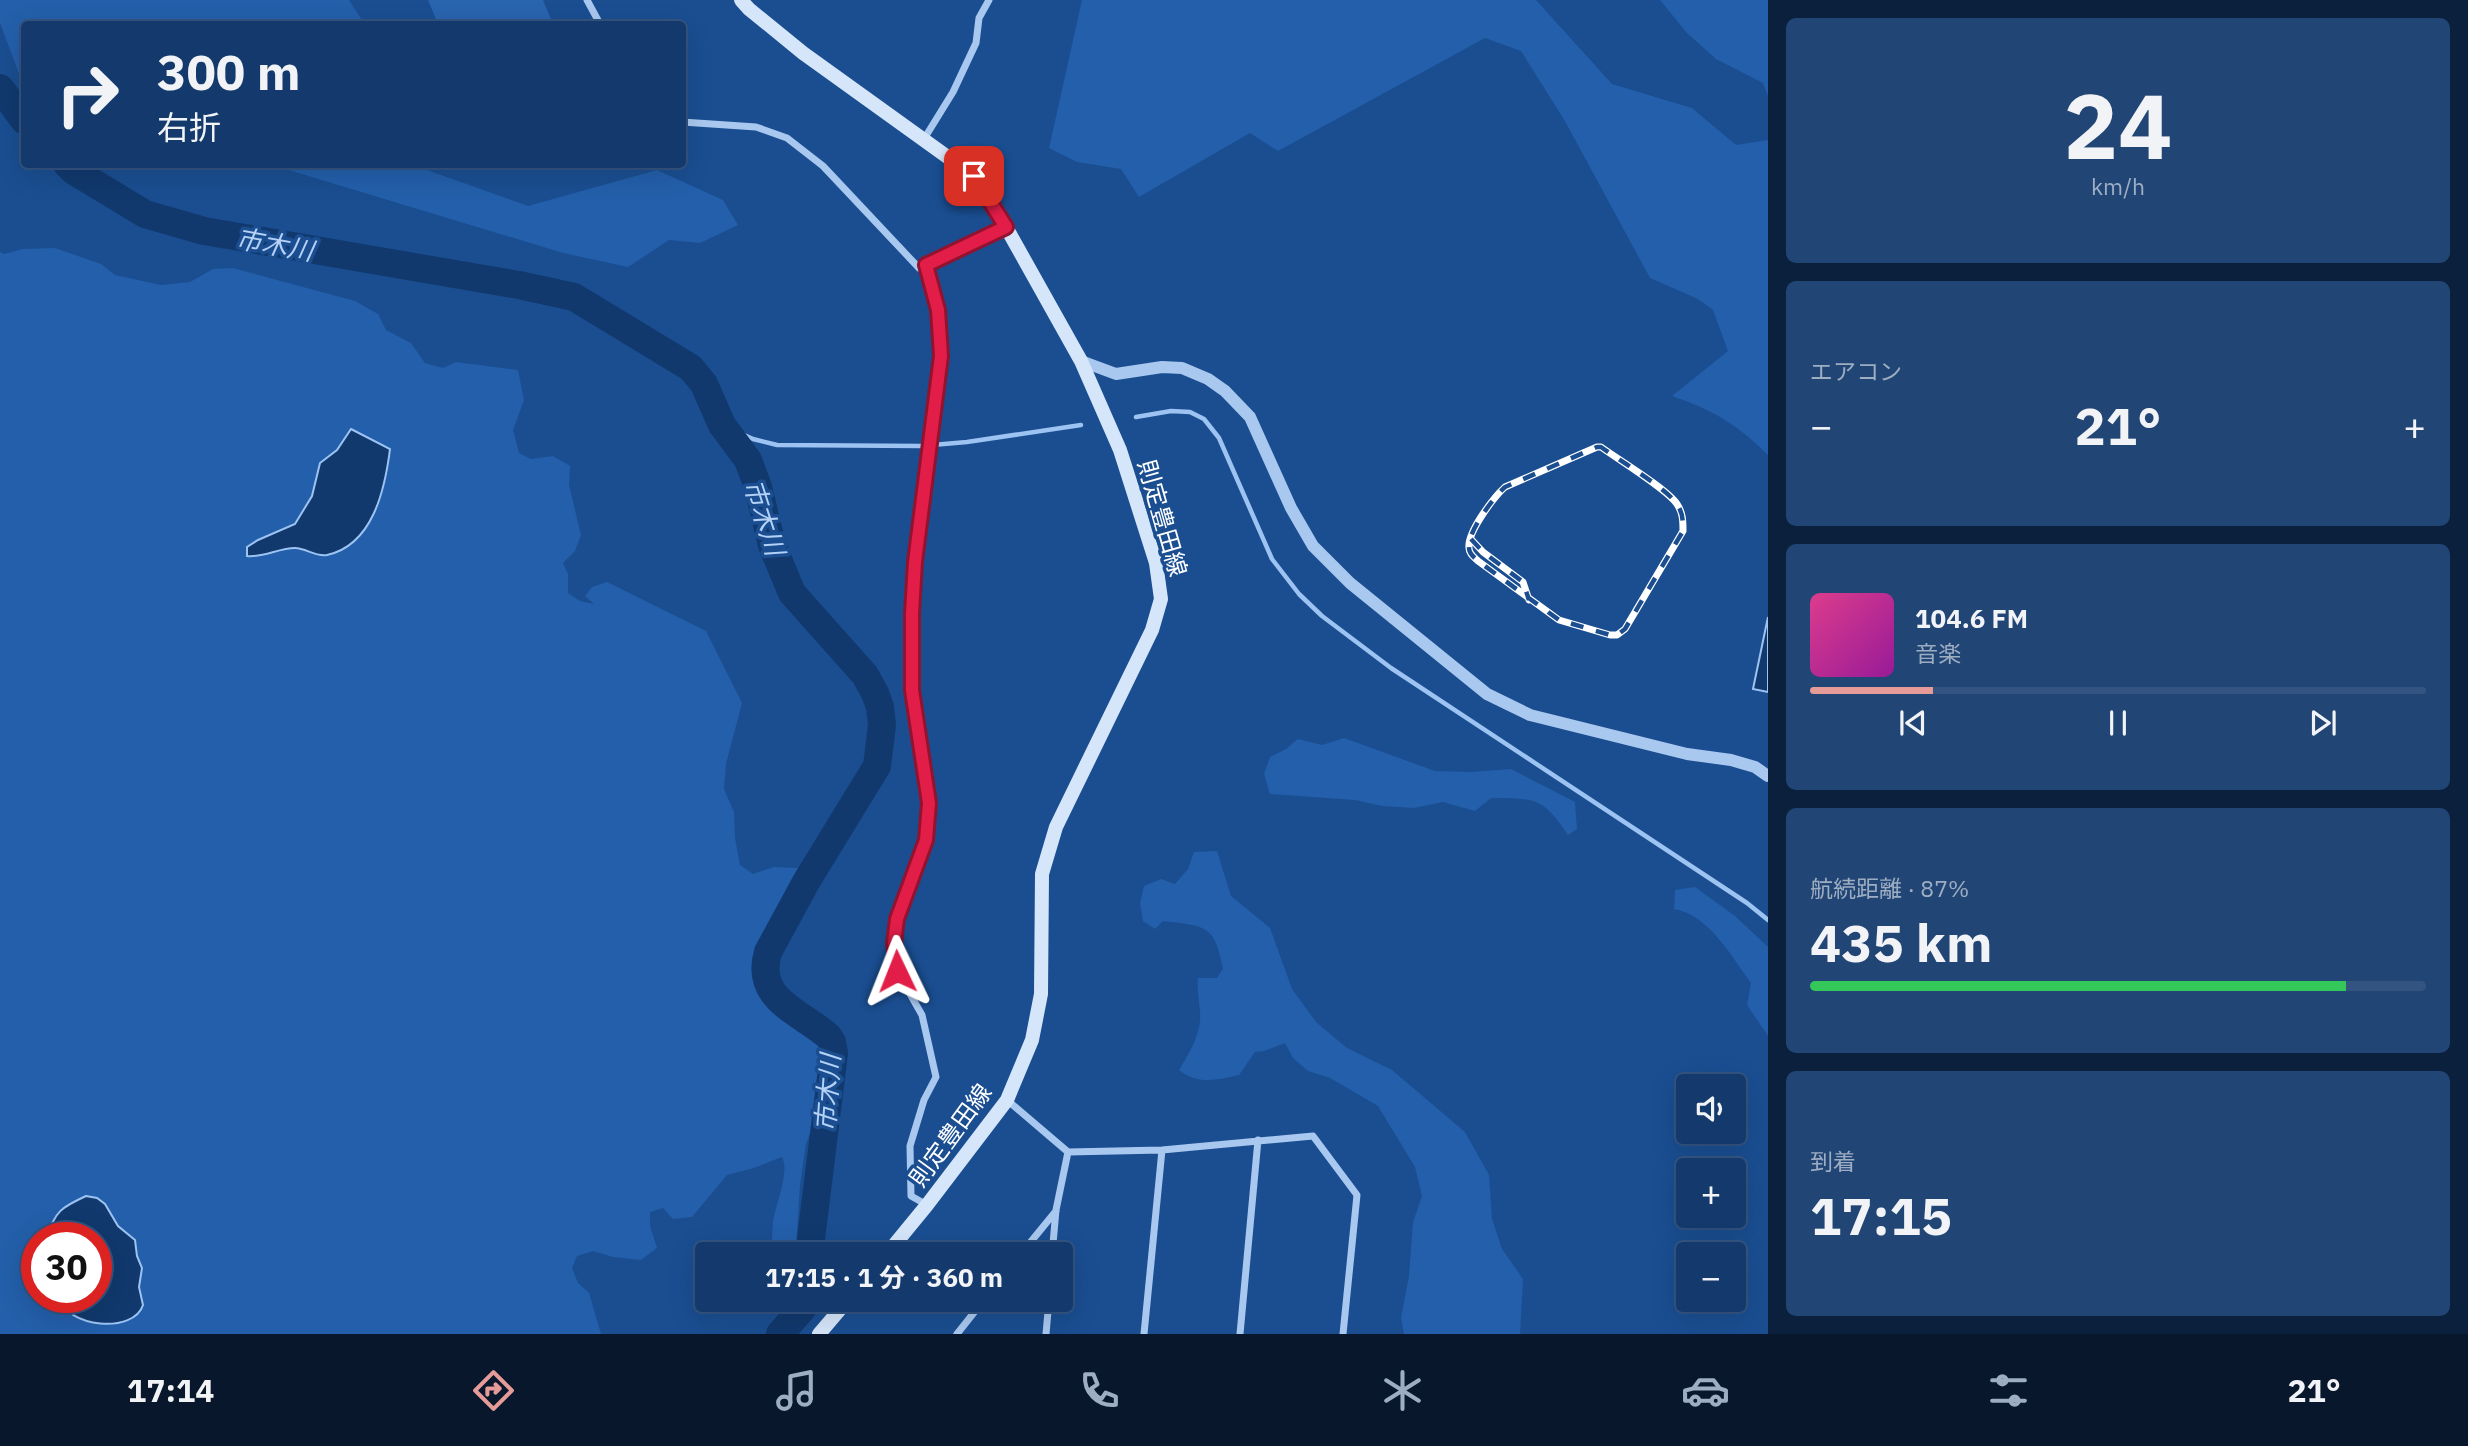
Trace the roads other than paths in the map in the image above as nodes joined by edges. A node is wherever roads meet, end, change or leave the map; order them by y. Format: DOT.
graph roads {
  1 [pos="587,0"];
  2 [pos="741,0"];
  3 [pos="989,0"];
  4 [pos="598,21"];
  5 [pos="686,122"];
  6 [pos="923,140"];
  7 [pos="1006,227"];
  8 [pos="926,265"];
  9 [pos="1081,361"];
  10 [pos="1768,776"];
  11 [pos="1007,1100"];
  12 [pos="1258,1140"];
  13 [pos="1162,1150"];
  14 [pos="1068,1152"];
  15 [pos="927,1205"];
  16 [pos="1056,1210"];
  17 [pos="897,1242"];
  18 [pos="1030,1242"];
  19 [pos="1053,1242"];
  20 [pos="838,1312"];
  21 [pos="974,1312"];
  22 [pos="1048,1312"];
  23 [pos="819,1334"];
  24 [pos="957,1334"];
  25 [pos="1046,1334"];
  26 [pos="1144,1334"];
  27 [pos="1240,1334"];
  28 [pos="1343,1334"];
  1 -- 4 [label="street"];
  2 -- 6 [label="main road, 則定豊田線"];
  3 -- 6 [label="street"];
  5 -- 8 [label="street"];
  6 -- 7 [label="main road, 則定豊田線"];
  7 -- 8 [label="street"];
  7 -- 9 [label="main road, 則定豊田線"];
  8 -- 15 [label="street"];
  9 -- 10 [label="street"];
  9 -- 11 [label="main road, 則定豊田線"];
  11 -- 14 [label="street"];
  11 -- 15 [label="main road, 則定豊田線"];
  12 -- 13 [label="street"];
  12 -- 27 [label="street"];
  12 -- 28 [label="street"];
  13 -- 14 [label="street"];
  13 -- 26 [label="street"];
  14 -- 16 [label="street"];
  15 -- 17 [label="main road, 則定豊田線"];
  16 -- 18 [label="street"];
  16 -- 19 [label="street"];
  20 -- 23 [label="main road"];
  21 -- 24 [label="street"];
  22 -- 25 [label="street"];
}
